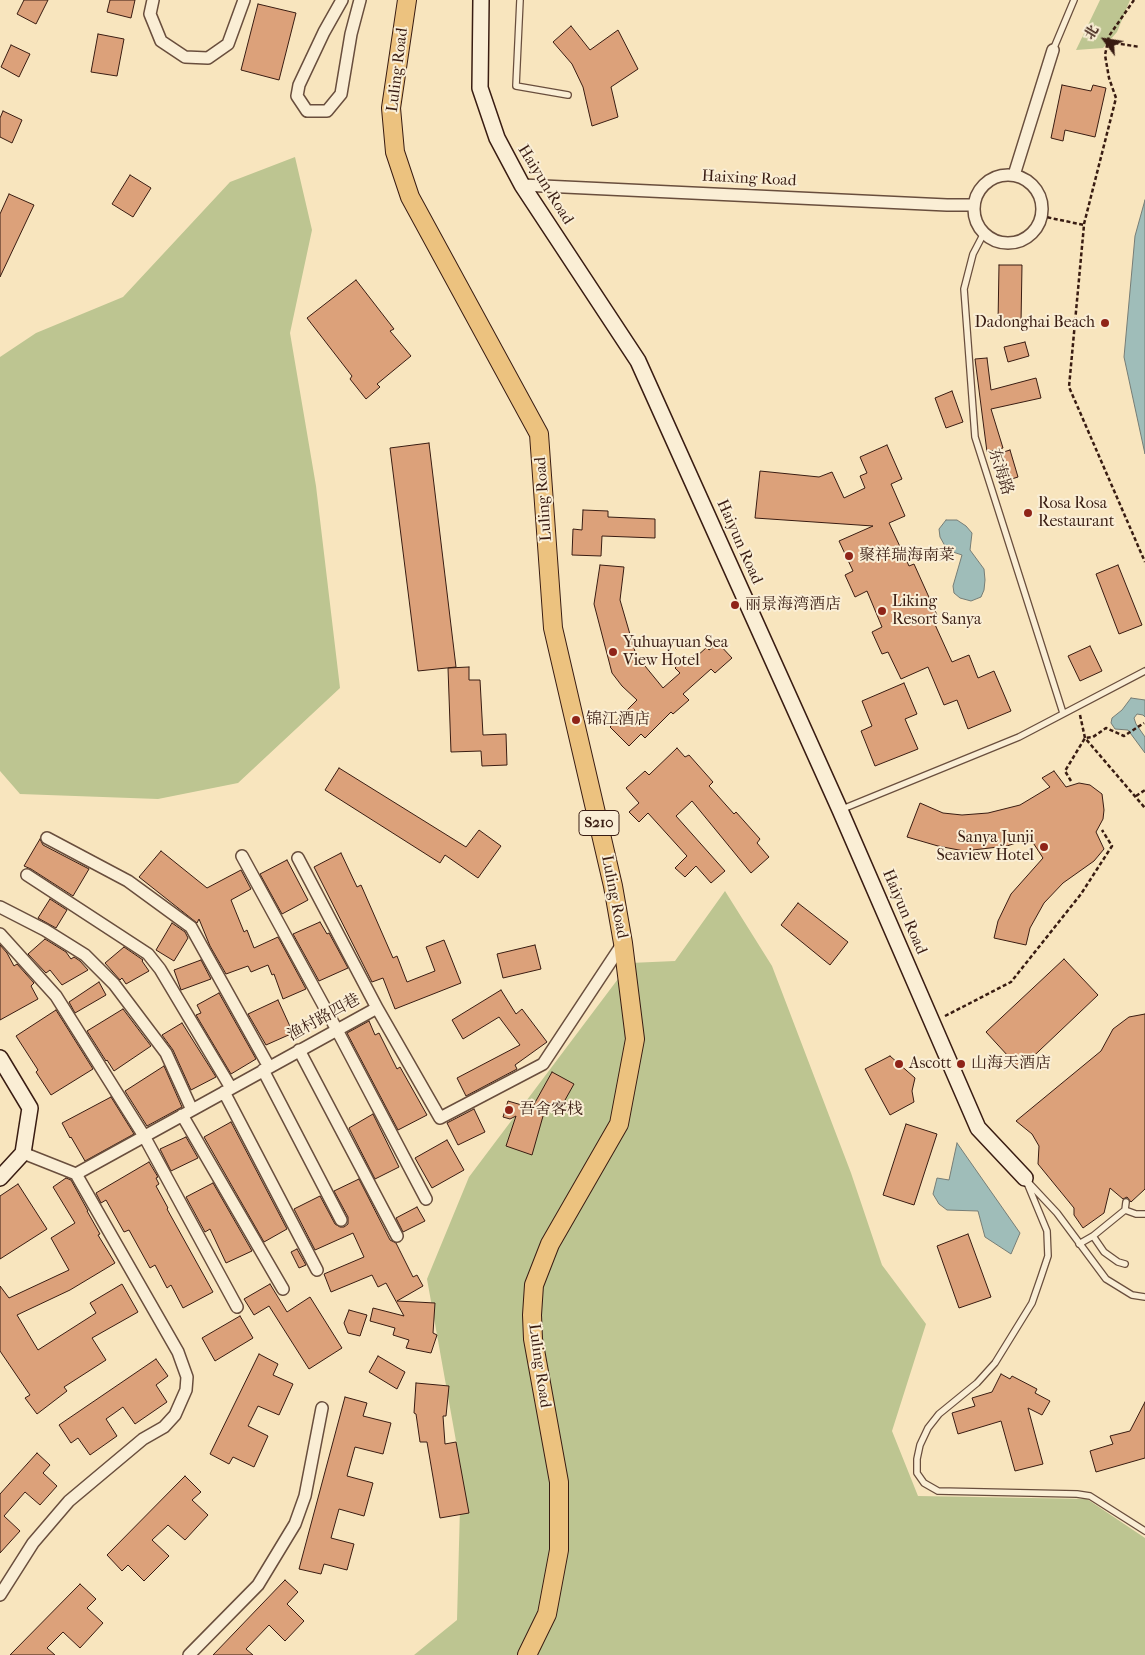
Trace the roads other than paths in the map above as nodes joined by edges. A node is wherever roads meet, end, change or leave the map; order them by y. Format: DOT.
graph roads {
  1 [pos="153,0"];
  2 [pos="244,0"];
  3 [pos="342,0"];
  4 [pos="360,0"];
  5 [pos="407,0"];
  6 [pos="481,0"];
  7 [pos="520,0"];
  8 [pos="1074,0"];
  9 [pos="1053,50"];
  10 [pos="568,95"];
  11 [pos="1014,175"];
  12 [pos="522,185"];
  13 [pos="974,205"];
  14 [pos="984,234"];
  15 [pos="1145,671"];
  16 [pos="1063,713"];
  17 [pos="840,810"];
  18 [pos="47,838"];
  19 [pos="242,856"];
  20 [pos="298,858"];
  21 [pos="27,874"];
  22 [pos="0,907"];
  23 [pos="0,934"];
  24 [pos="623,943"];
  25 [pos="377,1008"];
  26 [pos="337,1030"];
  27 [pos="299,1050"];
  28 [pos="0,1058"];
  29 [pos="266,1069"];
  30 [pos="228,1090"];
  31 [pos="187,1112"];
  32 [pos="144,1136"];
  33 [pos="23,1153"];
  34 [pos="76,1174"];
  35 [pos="0,1178"];
  36 [pos="1025,1178"];
  37 [pos="426,1199"];
  38 [pos="1126,1202"];
  39 [pos="1125,1210"];
  40 [pos="1145,1214"];
  41 [pos="341,1220"];
  42 [pos="397,1236"];
  43 [pos="1093,1236"];
  44 [pos="1079,1244"];
  45 [pos="1125,1264"];
  46 [pos="317,1270"];
  47 [pos="283,1289"];
  48 [pos="1145,1297"];
  49 [pos="237,1307"];
  50 [pos="322,1408"];
  51 [pos="1145,1531"];
  52 [pos="0,1595"];
  53 [pos="189,1655"];
  54 [pos="527,1655"];
  1 -- 2 [label="street"];
  3 -- 4 [label="street"];
  5 -- 24 [label="main road, Luling Road / S210"];
  6 -- 12 [label="street, Haiyun Road"];
  7 -- 10 [label="lane"];
  8 -- 9 [label="lane"];
  9 -- 11 [label="street"];
  11 -- 13 [label="street"];
  11 -- 14 [label="street"];
  12 -- 13 [label="street, Haixing Road"];
  12 -- 17 [label="street, Haiyun Road"];
  13 -- 14 [label="street"];
  14 -- 16 [label="lane, 东海路"];
  15 -- 16 [label="lane"];
  16 -- 17 [label="lane"];
  17 -- 36 [label="street, Haiyun Road"];
  18 -- 29 [label="street"];
  19 -- 26 [label="street"];
  20 -- 25 [label="street"];
  21 -- 30 [label="street"];
  22 -- 31 [label="street"];
  23 -- 32 [label="street"];
  24 -- 25 [label="street, 渔村路四巷"];
  24 -- 54 [label="main road, Luling Road / S210"];
  25 -- 26 [label="street, 渔村路四巷"];
  26 -- 27 [label="street, 渔村路四巷"];
  26 -- 37 [label="street"];
  27 -- 29 [label="street, 渔村路四巷"];
  27 -- 42 [label="street"];
  28 -- 33 [label="street"];
  29 -- 30 [label="street, 渔村路四巷"];
  29 -- 41 [label="street"];
  30 -- 31 [label="street, 渔村路四巷"];
  30 -- 46 [label="street"];
  31 -- 32 [label="street, 渔村路四巷"];
  31 -- 47 [label="street"];
  32 -- 34 [label="street, 渔村路四巷"];
  32 -- 49 [label="street"];
  33 -- 34 [label="street"];
  33 -- 35 [label="street"];
  34 -- 52 [label="street"];
  36 -- 44 [label="lane"];
  36 -- 51 [label="lane"];
  38 -- 39 [label="lane"];
  39 -- 40 [label="lane"];
  39 -- 43 [label="lane"];
  43 -- 44 [label="lane"];
  43 -- 45 [label="lane"];
  44 -- 48 [label="lane"];
  50 -- 53 [label="street"];
}
